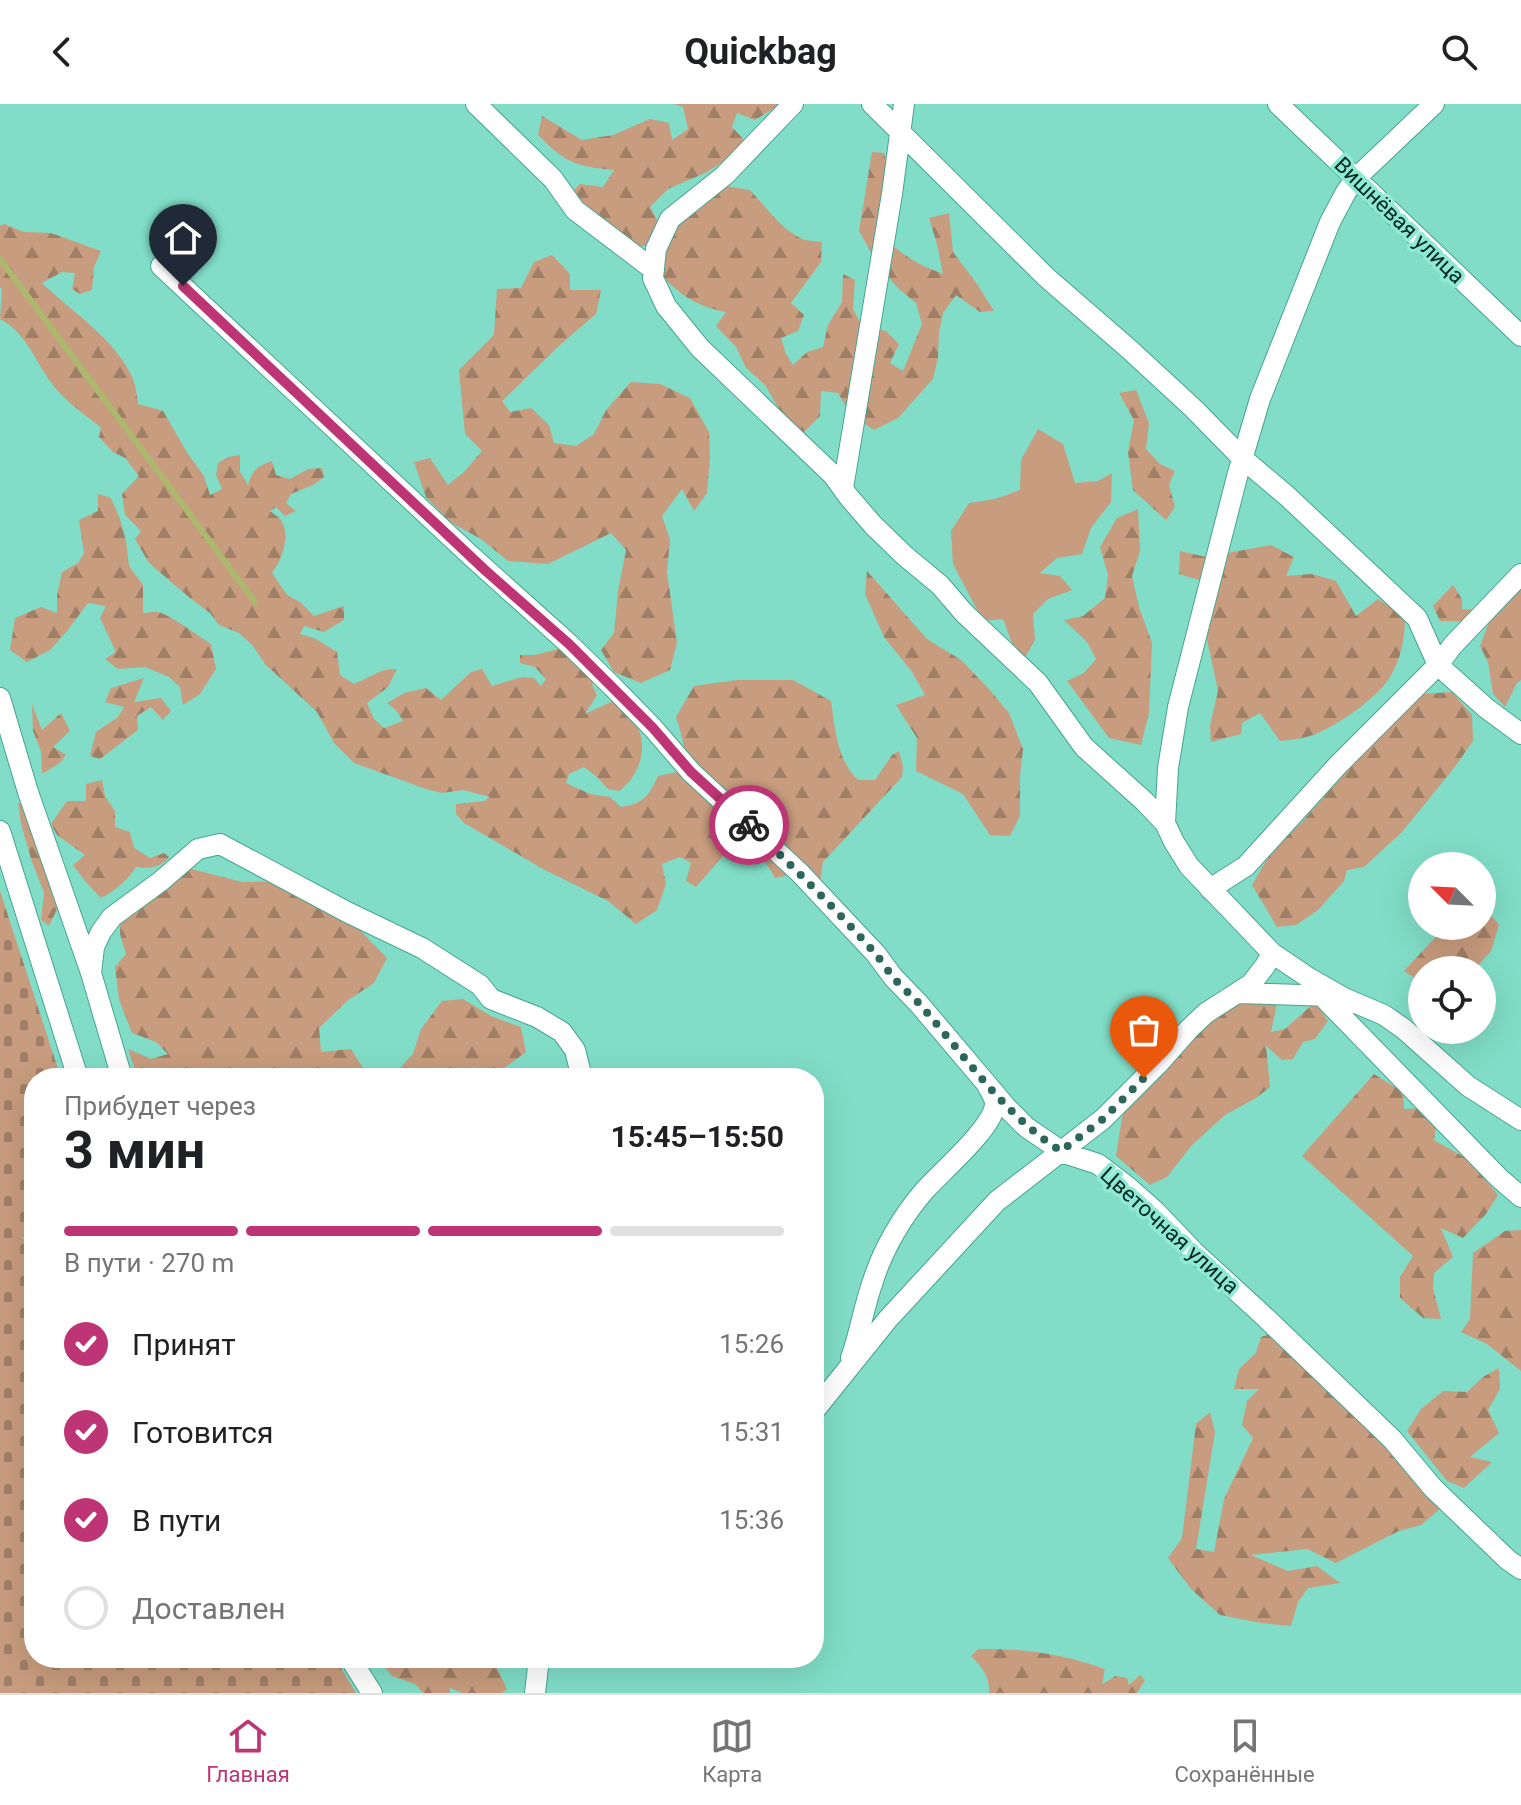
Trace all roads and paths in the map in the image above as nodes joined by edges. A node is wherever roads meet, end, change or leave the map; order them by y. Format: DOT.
graph roads {
  1 [pos="476,104"];
  2 [pos="793,104"];
  3 [pos="872,104"];
  4 [pos="904,104"];
  5 [pos="1278,104"];
  6 [pos="1434,104"];
  7 [pos="901,132"];
  8 [pos="1356,178"];
  9 [pos="161,266"];
  10 [pos="654,270"];
  11 [pos="1521,336"];
  12 [pos="1242,458"];
  13 [pos="843,488"];
  14 [pos="1521,574"];
  15 [pos="1438,665"];
  16 [pos="0,698"];
  17 [pos="1521,734"];
  18 [pos="1165,823"];
  19 [pos="0,831"];
  20 [pos="1210,889"];
  21 [pos="1272,953"];
  22 [pos="91,973"];
  23 [pos="1237,993"];
  24 [pos="1321,995"];
  25 [pos="1344,998"];
  26 [pos="75,1068"];
  27 [pos="119,1068"];
  28 [pos="580,1068"];
  29 [pos="987,1085"];
  30 [pos="1521,1120"];
  31 [pos="1061,1151"];
  32 [pos="1521,1197"];
  33 [pos="845,1373"];
  34 [pos="824,1399"];
  35 [pos="1521,1569"];
  36 [pos="356,1668"];
  37 [pos="538,1668"];
  38 [pos="372,1693"];
  39 [pos="535,1693"];
  1 -- 10 [label="street"];
  2 -- 10 [label="street"];
  3 -- 7 [label="street"];
  4 -- 7 [label="street"];
  5 -- 8 [label="street, Вишнёвая улица"];
  6 -- 8 [label="street"];
  7 -- 12 [label="street"];
  7 -- 13 [label="street"];
  8 -- 11 [label="street, Вишнёвая улица"];
  8 -- 12 [label="street"];
  9 -- 29 [label="street, Цветочная улица"];
  10 -- 13 [label="street"];
  12 -- 15 [label="street"];
  12 -- 18 [label="street"];
  13 -- 18 [label="street"];
  14 -- 15 [label="street"];
  15 -- 17 [label="street"];
  15 -- 20 [label="street"];
  16 -- 22 [label="street"];
  18 -- 20 [label="street"];
  19 -- 26 [label="street"];
  20 -- 21 [label="street"];
  21 -- 23 [label="street"];
  21 -- 25 [label="street"];
  22 -- 27 [label="street"];
  22 -- 28 [label="street"];
  23 -- 24 [label="street"];
  23 -- 31 [label="street"];
  24 -- 25 [label="street"];
  24 -- 32 [label="street"];
  25 -- 30 [label="street"];
  29 -- 31 [label="street, Цветочная улица"];
  29 -- 33 [label="street"];
  31 -- 33 [label="street"];
  31 -- 35 [label="street, Цветочная улица"];
  33 -- 34 [label="street"];
  36 -- 38 [label="street"];
  37 -- 39 [label="street"];
}
